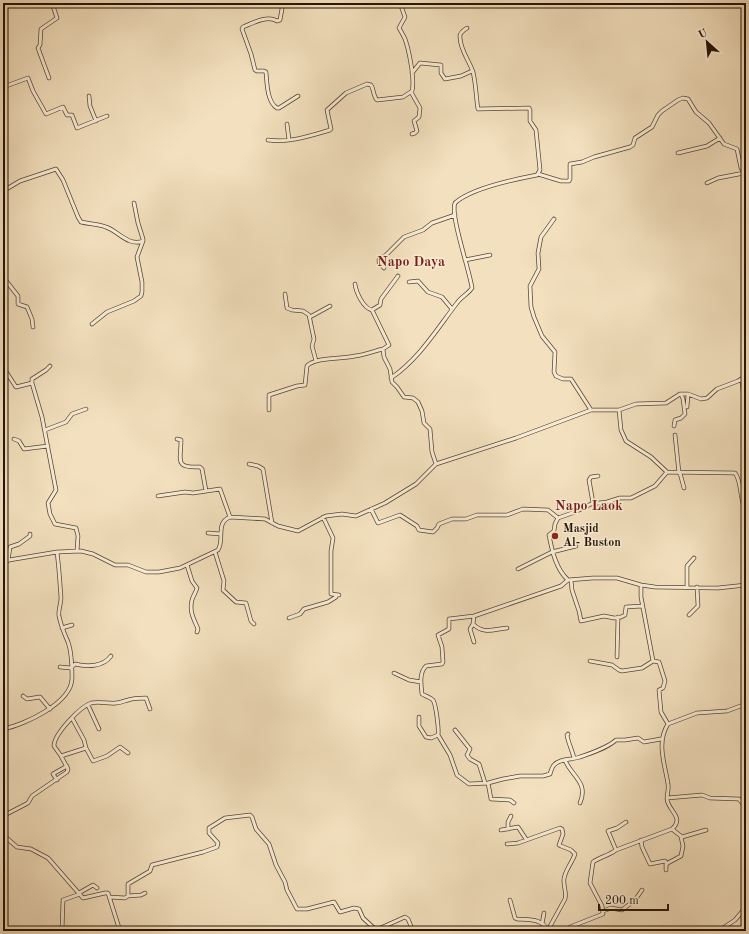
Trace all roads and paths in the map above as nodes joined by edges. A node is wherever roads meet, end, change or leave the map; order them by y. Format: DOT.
graph roads {
  1 [pos="12,3"];
  2 [pos="52,3"];
  3 [pos="283,3"];
  4 [pos="385,3"];
  5 [pos="394,3"];
  6 [pos="400,3"];
  7 [pos="3,5"];
  8 [pos="467,28"];
  9 [pos="472,71"];
  10 [pos="412,73"];
  11 [pos="49,78"];
  12 [pos="3,82"];
  13 [pos="411,92"];
  14 [pos="89,96"];
  15 [pos="298,96"];
  16 [pos="107,116"];
  17 [pos="96,121"];
  18 [pos="287,124"];
  19 [pos="412,134"];
  20 [pos="720,138"];
  21 [pos="268,140"];
  22 [pos="289,140"];
  23 [pos="678,153"];
  24 [pos="745,173"];
  25 [pos="538,174"];
  26 [pos="707,183"];
  27 [pos="3,191"];
  28 [pos="134,203"];
  29 [pos="455,215"];
  30 [pos="554,219"];
  31 [pos="143,241"];
  32 [pos="490,255"];
  33 [pos="465,260"];
  34 [pos="384,268"];
  35 [pos="398,276"];
  36 [pos="3,277"];
  37 [pos="409,282"];
  38 [pos="355,284"];
  39 [pos="285,294"];
  40 [pos="330,306"];
  41 [pos="452,309"];
  42 [pos="372,310"];
  43 [pos="310,317"];
  44 [pos="92,324"];
  45 [pos="33,327"];
  46 [pos="383,349"];
  47 [pos="316,361"];
  48 [pos="50,366"];
  49 [pos="3,367"];
  50 [pos="746,376"];
  51 [pos="391,378"];
  52 [pos="742,379"];
  53 [pos="32,383"];
  54 [pos="681,394"];
  55 [pos="688,394"];
  56 [pos="687,407"];
  57 [pos="86,409"];
  58 [pos="269,410"];
  59 [pos="591,410"];
  60 [pos="618,410"];
  61 [pos="746,422"];
  62 [pos="674,426"];
  63 [pos="44,430"];
  64 [pos="675,435"];
  65 [pos="14,439"];
  66 [pos="177,439"];
  67 [pos="48,446"];
  68 [pos="250,464"];
  69 [pos="436,464"];
  70 [pos="666,472"];
  71 [pos="679,473"];
  72 [pos="598,476"];
  73 [pos="684,488"];
  74 [pos="206,491"];
  75 [pos="158,496"];
  76 [pos="593,503"];
  77 [pos="371,509"];
  78 [pos="746,509"];
  79 [pos="230,517"];
  80 [pos="323,517"];
  81 [pos="558,518"];
  82 [pos="272,523"];
  83 [pos="208,533"];
  84 [pos="30,534"];
  85 [pos="221,534"];
  86 [pos="576,546"];
  87 [pos="79,551"];
  88 [pos="57,552"];
  89 [pos="215,552"];
  90 [pos="552,552"];
  91 [pos="694,558"];
  92 [pos="3,561"];
  93 [pos="8,561"];
  94 [pos="187,565"];
  95 [pos="518,569"];
  96 [pos="570,580"];
  97 [pos="746,584"];
  98 [pos="641,586"];
  99 [pos="686,587"];
  100 [pos="697,587"];
  101 [pos="642,606"];
  102 [pos="689,614"];
  103 [pos="474,616"];
  104 [pos="618,617"];
  105 [pos="289,618"];
  106 [pos="254,624"];
  107 [pos="473,624"];
  108 [pos="72,625"];
  109 [pos="62,628"];
  110 [pos="507,628"];
  111 [pos="197,632"];
  112 [pos="474,642"];
  113 [pos="111,656"];
  114 [pos="617,658"];
  115 [pos="590,661"];
  116 [pos="653,661"];
  117 [pos="60,667"];
  118 [pos="71,668"];
  119 [pos="394,673"];
  120 [pos="421,682"];
  121 [pos="23,696"];
  122 [pos="746,704"];
  123 [pos="88,705"];
  124 [pos="150,709"];
  125 [pos="50,710"];
  126 [pos="419,717"];
  127 [pos="72,718"];
  128 [pos="668,724"];
  129 [pos="99,729"];
  130 [pos="3,730"];
  131 [pos="455,730"];
  132 [pos="568,734"];
  133 [pos="438,735"];
  134 [pos="661,739"];
  135 [pos="86,748"];
  136 [pos="128,753"];
  137 [pos="61,756"];
  138 [pos="574,758"];
  139 [pos="565,760"];
  140 [pos="66,766"];
  141 [pos="57,780"];
  142 [pos="486,783"];
  143 [pos="667,798"];
  144 [pos="514,803"];
  145 [pos="580,803"];
  146 [pos="746,803"];
  147 [pos="3,816"];
  148 [pos="511,816"];
  149 [pos="626,822"];
  150 [pos="508,829"];
  151 [pos="672,829"];
  152 [pos="501,830"];
  153 [pos="706,830"];
  154 [pos="3,835"];
  155 [pos="681,837"];
  156 [pos="526,839"];
  157 [pos="642,840"];
  158 [pos="507,844"];
  159 [pos="616,850"];
  160 [pos="667,864"];
  161 [pos="666,870"];
  162 [pos="97,888"];
  163 [pos="642,890"];
  164 [pos="79,893"];
  165 [pos="145,893"];
  166 [pos="128,896"];
  167 [pos="110,897"];
  168 [pos="510,900"];
  169 [pos="746,907"];
  170 [pos="603,911"];
  171 [pos="544,913"];
  172 [pos="542,924"];
  173 [pos="548,930"];
  174 [pos="62,931"];
  175 [pos="120,931"];
  176 [pos="375,931"];
  177 [pos="413,931"];
  178 [pos="566,931"];
  179 [pos="722,931"];
  1 -- 7 [label="street"];
  2 -- 11 [label="street"];
  3 -- 15 [label="street"];
  4 -- 5 [label="street"];
  6 -- 10 [label="street"];
  8 -- 9 [label="street"];
  9 -- 10 [label="street"];
  9 -- 25 [label="street"];
  10 -- 13 [label="street"];
  12 -- 17 [label="street"];
  13 -- 19 [label="street"];
  13 -- 22 [label="street"];
  14 -- 17 [label="street"];
  16 -- 17 [label="street"];
  18 -- 22 [label="street"];
  20 -- 23 [label="street"];
  20 -- 24 [label="street"];
  20 -- 25 [label="street"];
  21 -- 22 [label="street"];
  24 -- 26 [label="street"];
  25 -- 29 [label="street"];
  27 -- 31 [label="street"];
  28 -- 31 [label="street"];
  29 -- 33 [label="street"];
  29 -- 34 [label="street"];
  30 -- 59 [label="street"];
  31 -- 44 [label="street"];
  32 -- 33 [label="street"];
  33 -- 41 [label="street"];
  35 -- 42 [label="street"];
  36 -- 45 [label="street"];
  37 -- 41 [label="street"];
  38 -- 42 [label="street"];
  39 -- 43 [label="street"];
  40 -- 43 [label="street"];
  41 -- 51 [label="street"];
  42 -- 46 [label="street"];
  43 -- 47 [label="street"];
  46 -- 47 [label="street"];
  46 -- 51 [label="street"];
  47 -- 58 [label="street"];
  48 -- 53 [label="street"];
  49 -- 53 [label="street"];
  50 -- 52 [label="street"];
  51 -- 69 [label="street"];
  52 -- 55 [label="street"];
  52 -- 61 [label="street"];
  53 -- 63 [label="street"];
  54 -- 55 [label="street"];
  54 -- 60 [label="street"];
  54 -- 62 [label="street"];
  55 -- 56 [label="street"];
  57 -- 63 [label="street"];
  59 -- 60 [label="street"];
  59 -- 69 [label="street"];
  60 -- 70 [label="street"];
  63 -- 67 [label="street"];
  64 -- 71 [label="street"];
  65 -- 67 [label="street"];
  66 -- 74 [label="street"];
  67 -- 87 [label="street"];
  68 -- 82 [label="street"];
  69 -- 77 [label="street"];
  70 -- 71 [label="street"];
  70 -- 76 [label="street"];
  71 -- 73 [label="street"];
  71 -- 78 [label="street"];
  72 -- 76 [label="street"];
  74 -- 75 [label="street"];
  74 -- 79 [label="street"];
  76 -- 81 [label="street"];
  77 -- 80 [label="street"];
  77 -- 81 [label="street"];
  79 -- 82 [label="street"];
  79 -- 85 [label="street"];
  80 -- 82 [label="street"];
  80 -- 105 [label="street"];
  81 -- 90 [label="street"];
  83 -- 85 [label="street"];
  84 -- 93 [label="street"];
  85 -- 89 [label="street"];
  86 -- 90 [label="street"];
  87 -- 88 [label="street"];
  87 -- 94 [label="street"];
  88 -- 93 [label="street"];
  88 -- 109 [label="street"];
  89 -- 94 [label="street"];
  89 -- 106 [label="street"];
  90 -- 95 [label="street"];
  90 -- 96 [label="street"];
  91 -- 99 [label="street"];
  92 -- 93 [label="street"];
  94 -- 111 [label="street"];
  96 -- 98 [label="street"];
  96 -- 103 [label="street"];
  96 -- 104 [label="street"];
  97 -- 100 [label="street"];
  98 -- 99 [label="street"];
  98 -- 101 [label="street"];
  99 -- 100 [label="street"];
  100 -- 102 [label="street"];
  101 -- 104 [label="street"];
  101 -- 116 [label="street"];
  103 -- 107 [label="street"];
  103 -- 120 [label="street"];
  104 -- 114 [label="street"];
  107 -- 110 [label="street"];
  107 -- 112 [label="street"];
  108 -- 109 [label="street"];
  109 -- 118 [label="street"];
  113 -- 118 [label="street"];
  115 -- 116 [label="street"];
  116 -- 128 [label="street"];
  117 -- 118 [label="street"];
  118 -- 125 [label="street"];
  119 -- 120 [label="street"];
  120 -- 133 [label="street"];
  121 -- 125 [label="street"];
  122 -- 128 [label="street"];
  123 -- 124 [label="street"];
  123 -- 127 [label="street"];
  123 -- 129 [label="street"];
  125 -- 130 [label="street"];
  126 -- 133 [label="street"];
  127 -- 135 [label="street"];
  127 -- 137 [label="street"];
  128 -- 134 [label="street"];
  131 -- 142 [label="street"];
  132 -- 138 [label="street"];
  133 -- 142 [label="street"];
  134 -- 138 [label="street"];
  134 -- 143 [label="street"];
  135 -- 136 [label="street"];
  135 -- 137 [label="street"];
  137 -- 140 [label="street"];
  138 -- 139 [label="street"];
  139 -- 142 [label="street"];
  139 -- 145 [label="street"];
  140 -- 141 [label="street"];
  140 -- 141 [label="street"];
  141 -- 147 [label="street"];
  142 -- 144 [label="street"];
  143 -- 146 [label="street"];
  143 -- 151 [label="street"];
  148 -- 150 [label="street"];
  149 -- 159 [label="street"];
  150 -- 152 [label="street"];
  150 -- 156 [label="street"];
  151 -- 155 [label="street"];
  151 -- 157 [label="street"];
  153 -- 155 [label="street"];
  154 -- 164 [label="street"];
  155 -- 160 [label="street"];
  156 -- 158 [label="street"];
  156 -- 173 [label="street"];
  157 -- 159 [label="street"];
  157 -- 160 [label="street"];
  159 -- 170 [label="street"];
  160 -- 161 [label="street"];
  162 -- 164 [label="street"];
  163 -- 170 [label="street"];
  164 -- 167 [label="street"];
  164 -- 174 [label="street"];
  165 -- 166 [label="street"];
  166 -- 167 [label="street"];
  166 -- 176 [label="street"];
  167 -- 175 [label="street"];
  168 -- 172 [label="street"];
  169 -- 179 [label="street"];
  170 -- 178 [label="street"];
  171 -- 172 [label="street"];
  172 -- 173 [label="street"];
  176 -- 177 [label="street"];
}
